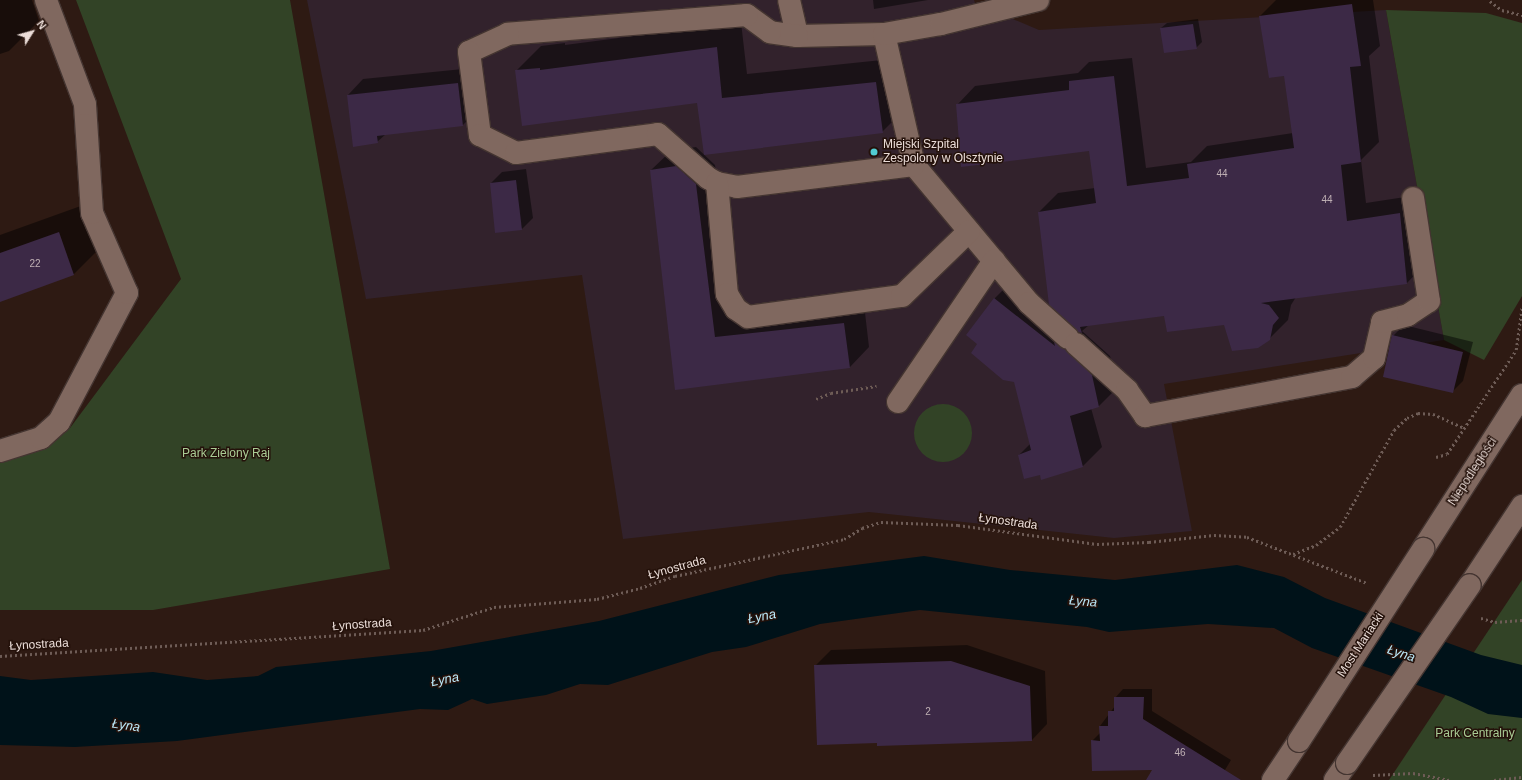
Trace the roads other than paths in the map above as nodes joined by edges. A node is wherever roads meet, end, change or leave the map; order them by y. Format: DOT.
graph roads {
  1 [pos="46,0"];
  2 [pos="789,0"];
  3 [pos="1038,0"];
  4 [pos="746,7"];
  5 [pos="884,34"];
  6 [pos="797,36"];
  7 [pos="914,165"];
  8 [pos="717,183"];
  9 [pos="1413,198"];
  10 [pos="969,231"];
  11 [pos="994,261"];
  12 [pos="1522,395"];
  13 [pos="898,402"];
  14 [pos="0,451"];
  15 [pos="1522,506"];
  16 [pos="1423,549"];
  17 [pos="1341,771"];
  18 [pos="1273,780"];
  1 -- 14 [label="street"];
  2 -- 6 [label="street"];
  3 -- 5 [label="street"];
  4 -- 6 [label="street"];
  4 -- 8 [label="street"];
  5 -- 6 [label="street"];
  5 -- 7 [label="street"];
  7 -- 8 [label="street"];
  7 -- 10 [label="street"];
  8 -- 10 [label="street"];
  9 -- 11 [label="street"];
  10 -- 11 [label="street"];
  11 -- 13 [label="street"];
  12 -- 16 [label="street, Niepodległości"];
  15 -- 17 [label="street, bridge"];
  16 -- 18 [label="street, Most Mariacki, bridge"];
}
